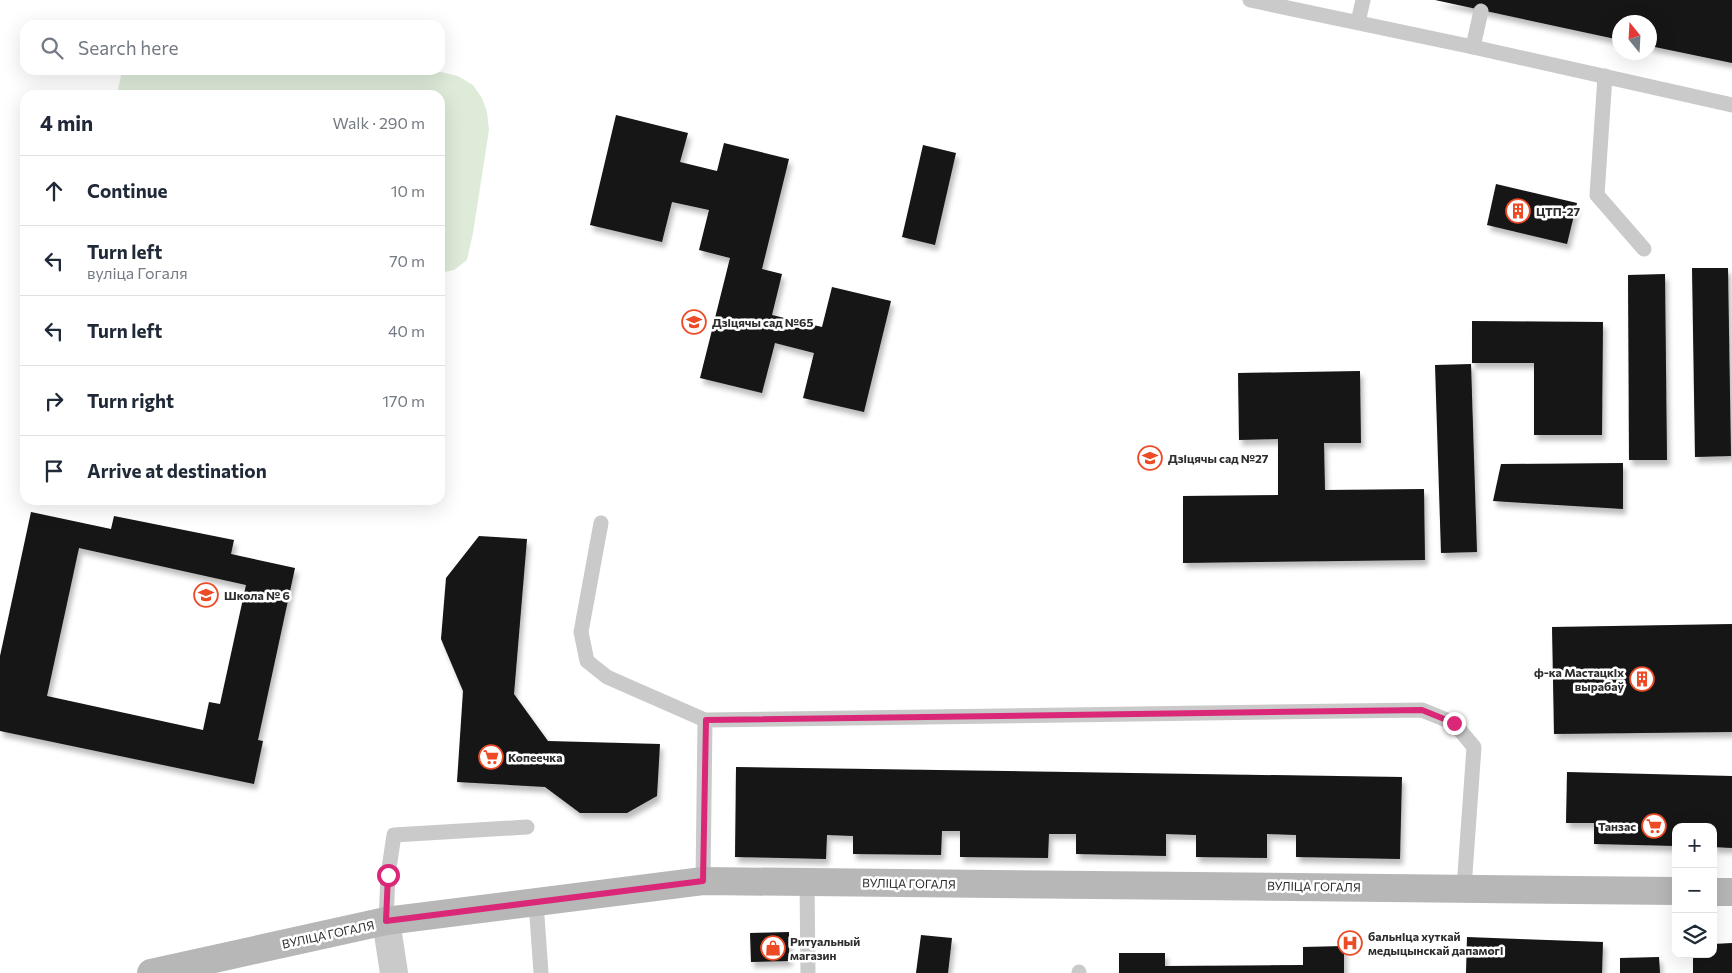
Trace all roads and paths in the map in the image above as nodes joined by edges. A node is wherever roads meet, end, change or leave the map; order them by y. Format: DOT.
graph roads {
  1 [pos="1250,0"];
  2 [pos="1363,0"];
  3 [pos="1481,11"];
  4 [pos="1358,22"];
  5 [pos="1473,47"];
  6 [pos="1605,76"];
  7 [pos="1732,105"];
  8 [pos="1644,249"];
  9 [pos="601,523"];
  10 [pos="706,720"];
  11 [pos="527,827"];
  12 [pos="703,881"];
  13 [pos="807,882"];
  14 [pos="1464,888"];
  15 [pos="1672,891"];
  16 [pos="1717,892"];
  17 [pos="1732,892"];
  18 [pos="536,902"];
  19 [pos="386,921"];
  20 [pos="151,973"];
  21 [pos="394,973"];
  22 [pos="542,973"];
  23 [pos="808,973"];
  1 -- 4 [label="lane"];
  2 -- 4 [label="lane"];
  3 -- 5 [label="lane"];
  4 -- 5 [label="lane"];
  5 -- 6 [label="lane"];
  6 -- 7 [label="lane"];
  6 -- 8 [label="lane"];
  9 -- 10 [label="lane"];
  10 -- 12 [label="lane"];
  10 -- 14 [label="lane"];
  11 -- 19 [label="lane"];
  12 -- 13 [label="main road, ВУЛІЦА ГОГАЛЯ"];
  12 -- 18 [label="main road, ВУЛІЦА ГОГАЛЯ"];
  13 -- 14 [label="main road, ВУЛІЦА ГОГАЛЯ"];
  13 -- 23 [label="lane"];
  14 -- 15 [label="main road, ВУЛІЦА ГОГАЛЯ"];
  16 -- 17 [label="main road"];
  18 -- 19 [label="main road, ВУЛІЦА ГОГАЛЯ"];
  18 -- 22 [label="lane"];
  19 -- 20 [label="main road, ВУЛІЦА ГОГАЛЯ"];
  19 -- 21 [label="street"];
}
